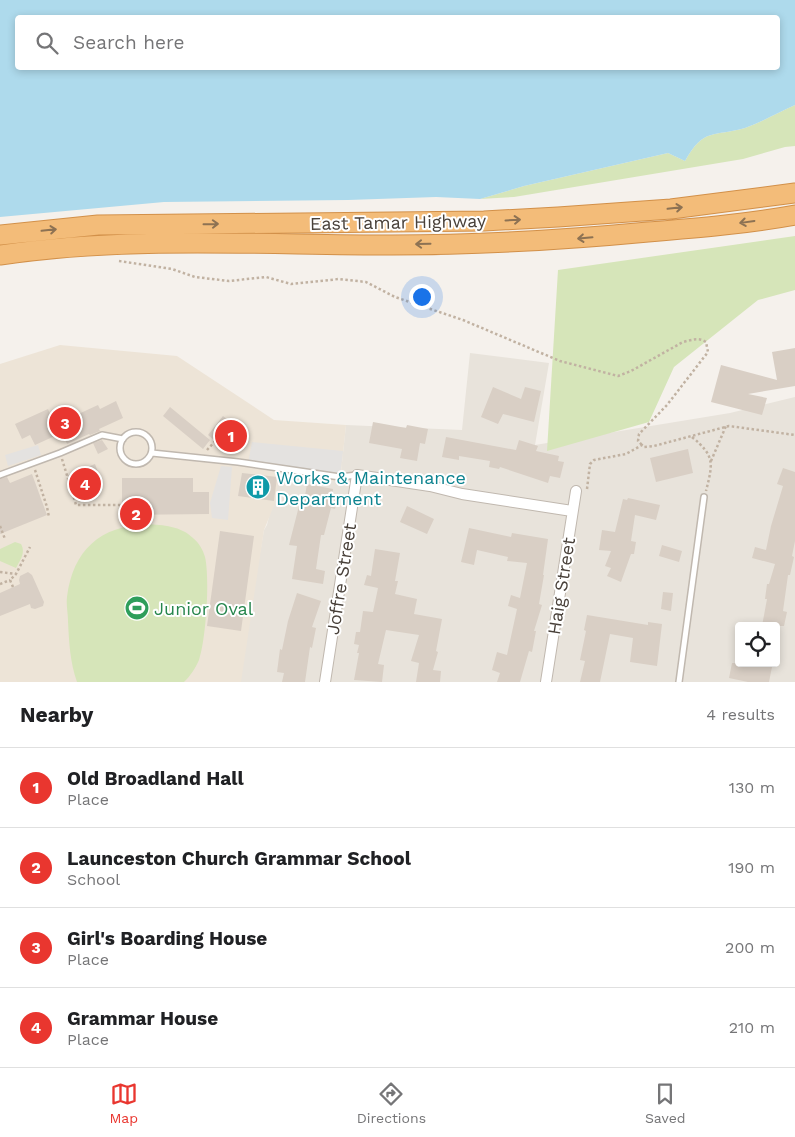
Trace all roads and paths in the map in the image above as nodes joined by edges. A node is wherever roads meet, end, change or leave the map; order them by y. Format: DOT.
graph roads {
  1 [pos="795,193"];
  2 [pos="795,215"];
  3 [pos="0,235"];
  4 [pos="0,255"];
  5 [pos="114,261"];
  6 [pos="726,426"];
  7 [pos="795,435"];
  8 [pos="692,436"];
  9 [pos="218,438"];
  10 [pos="123,439"];
  11 [pos="642,445"];
  12 [pos="60,453"];
  13 [pos="152,453"];
  14 [pos="201,458"];
  15 [pos="32,462"];
  16 [pos="710,462"];
  17 [pos="0,475"];
  18 [pos="357,475"];
  19 [pos="582,492"];
  20 [pos="704,497"];
  21 [pos="122,505"];
  22 [pos="572,511"];
  23 [pos="49,517"];
  24 [pos="0,526"];
  25 [pos="5,539"];
  26 [pos="30,547"];
  27 [pos="0,572"];
  28 [pos="16,574"];
  29 [pos="10,580"];
  30 [pos="0,584"];
  31 [pos="13,587"];
  32 [pos="325,682"];
  33 [pos="546,682"];
  34 [pos="679,682"];
  3 -- 1 [label="highway, East Tamar Highway, one-way"];
  2 -- 4 [label="highway, East Tamar Highway, one-way"];
  5 -- 11 [label="path"];
  6 -- 7 [label="path"];
  6 -- 8 [label="path"];
  6 -- 16 [label="path"];
  8 -- 11 [label="path"];
  8 -- 16 [label="path"];
  9 -- 14 [label="path"];
  10 -- 12 [label="lane"];
  10 -- 13 [label="lane"];
  10 -- 13 [label="lane"];
  11 -- 19 [label="path"];
  12 -- 15 [label="lane"];
  12 -- 21 [label="path"];
  13 -- 14 [label="lane"];
  14 -- 18 [label="lane"];
  15 -- 17 [label="lane"];
  15 -- 23 [label="path"];
  16 -- 20 [label="path"];
  18 -- 22 [label="street"];
  18 -- 32 [label="street, Joffre Street"];
  19 -- 22 [label="street, Haig Street"];
  20 -- 34 [label="lane"];
  22 -- 33 [label="street, Haig Street"];
  24 -- 25 [label="path"];
  26 -- 28 [label="path"];
  27 -- 28 [label="path"];
  28 -- 29 [label="path"];
  29 -- 30 [label="path"];
  29 -- 31 [label="path"];
}
